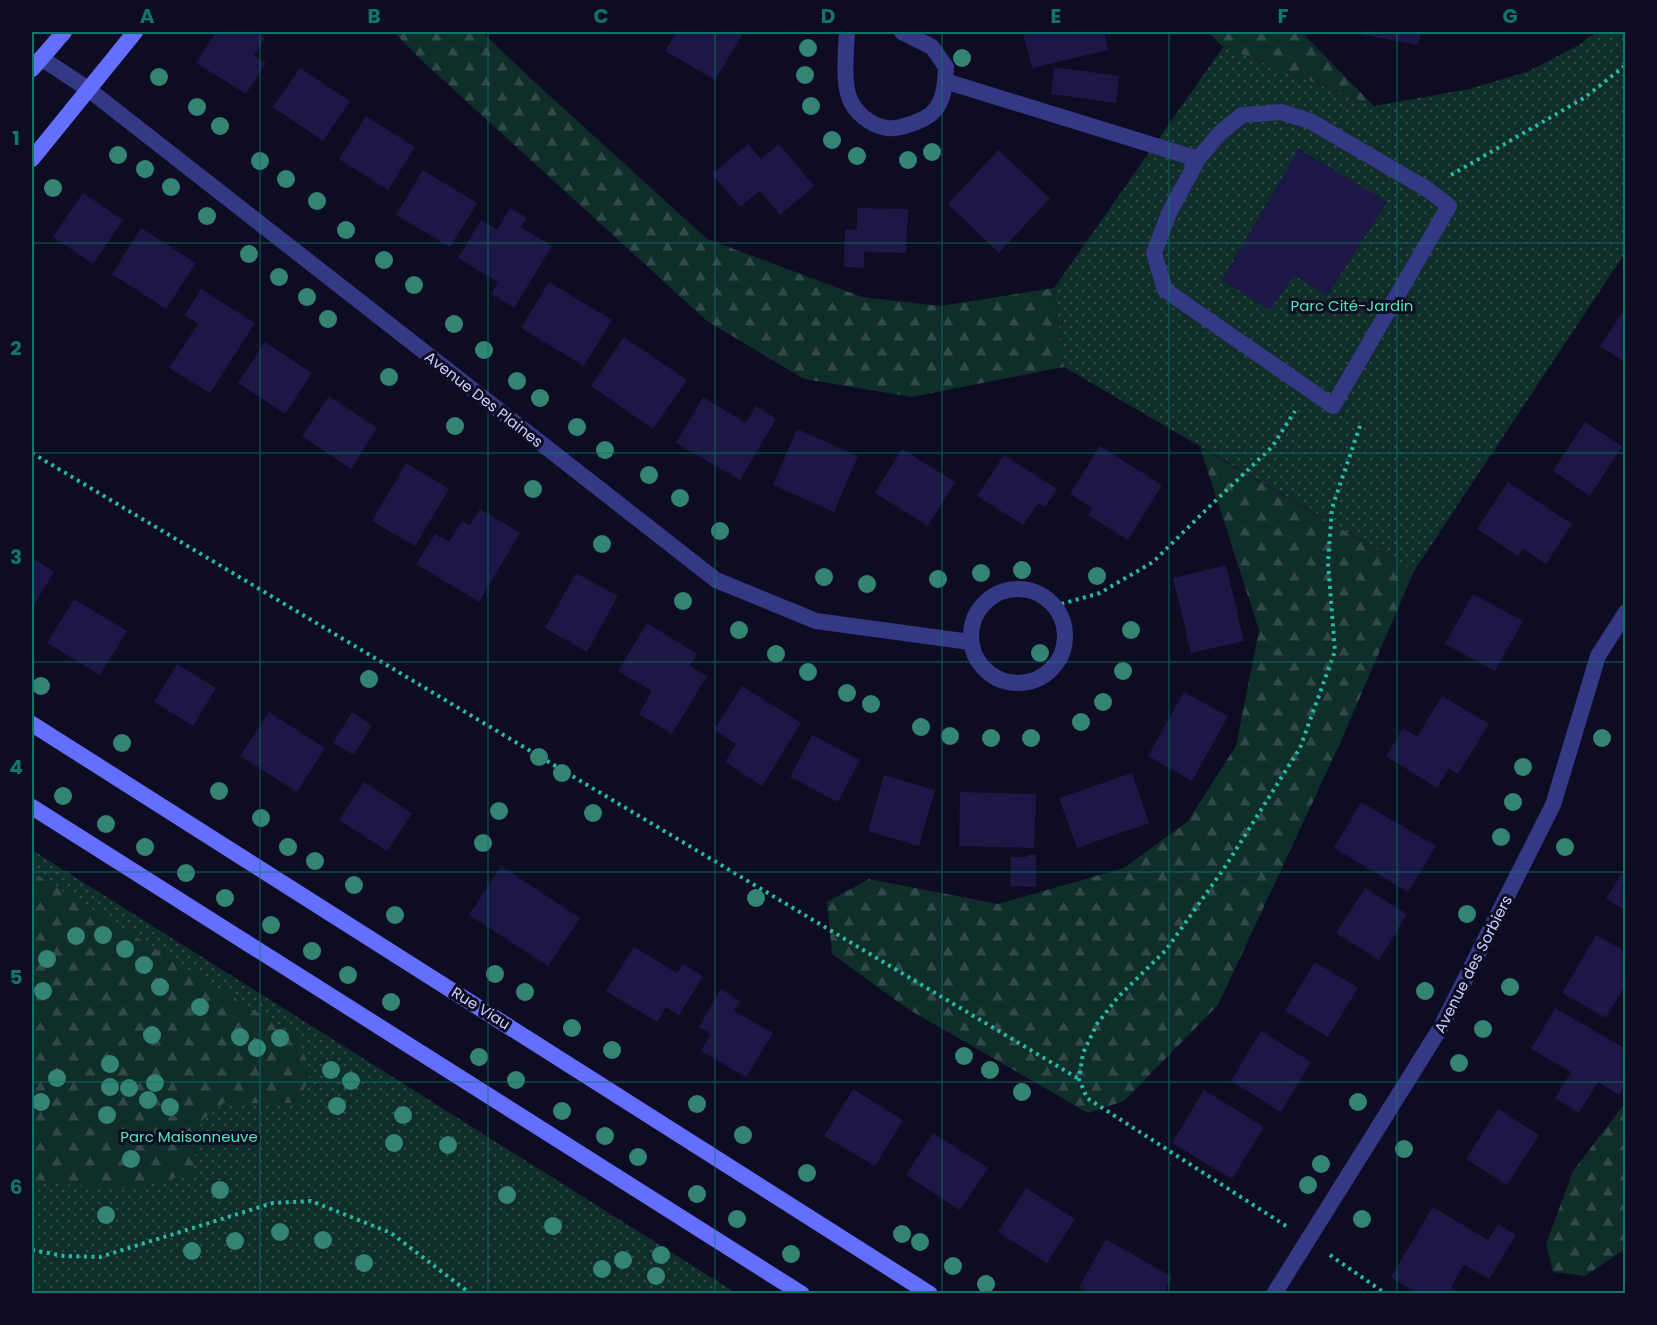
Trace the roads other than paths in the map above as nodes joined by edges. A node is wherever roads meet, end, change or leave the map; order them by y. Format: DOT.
graph roads {
  1 [pos="64,32"];
  2 [pos="135,32"];
  3 [pos="846,32"];
  4 [pos="902,32"];
  5 [pos="36,64"];
  6 [pos="945,81"];
  7 [pos="88,89"];
  8 [pos="32,159"];
  9 [pos="1198,159"];
  10 [pos="1626,612"];
  11 [pos="970,642"];
  12 [pos="32,724"];
  13 [pos="32,807"];
  14 [pos="802,1293"];
  15 [pos="930,1293"];
  16 [pos="1274,1293"];
  1 -- 5 [label="main road"];
  2 -- 7 [label="main road"];
  3 -- 6 [label="street"];
  4 -- 6 [label="street"];
  5 -- 7 [label="street, Avenue Des Plaines"];
  6 -- 9 [label="street"];
  7 -- 8 [label="main road"];
  7 -- 11 [label="street, Avenue Des Plaines"];
  9 -- 9 [label="street"];
  10 -- 16 [label="street, Avenue des Sorbiers"];
  11 -- 11 [label="street"];
  12 -- 15 [label="main road, Rue Viau"];
  13 -- 14 [label="main road"];
}
